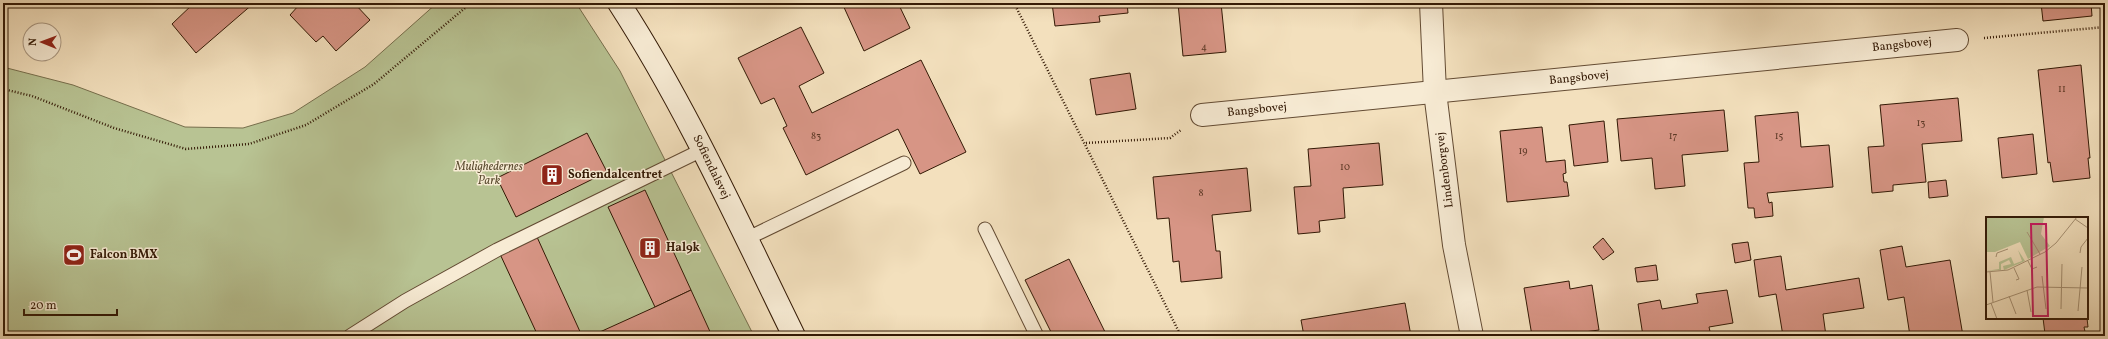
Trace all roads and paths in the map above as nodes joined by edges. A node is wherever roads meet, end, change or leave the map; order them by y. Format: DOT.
graph roads {
  1 [pos="471,3"];
  2 [pos="619,3"];
  3 [pos="1014,3"];
  4 [pos="1431,3"];
  5 [pos="2105,28"];
  6 [pos="1957,40"];
  7 [pos="3,89"];
  8 [pos="1435,92"];
  9 [pos="1202,115"];
  10 [pos="1086,143"];
  11 [pos="702,150"];
  12 [pos="904,163"];
  13 [pos="985,229"];
  14 [pos="746,239"];
  15 [pos="350,336"];
  16 [pos="794,336"];
  17 [pos="1033,336"];
  18 [pos="1181,336"];
  19 [pos="1472,336"];
  1 -- 7 [label="path"];
  2 -- 11 [label="street, Sofiendalsvej"];
  3 -- 10 [label="path"];
  4 -- 8 [label="street, Lindenborgvej"];
  5 -- 6 [label="path"];
  6 -- 8 [label="street, Bangsbovej"];
  8 -- 9 [label="street, Bangsbovej"];
  8 -- 19 [label="street, Lindenborgvej"];
  9 -- 10 [label="path"];
  10 -- 18 [label="path"];
  11 -- 14 [label="street, Sofiendalsvej"];
  11 -- 15 [label="lane"];
  12 -- 14 [label="lane"];
  13 -- 17 [label="lane"];
  14 -- 16 [label="street, Sofiendalsvej"];
}
